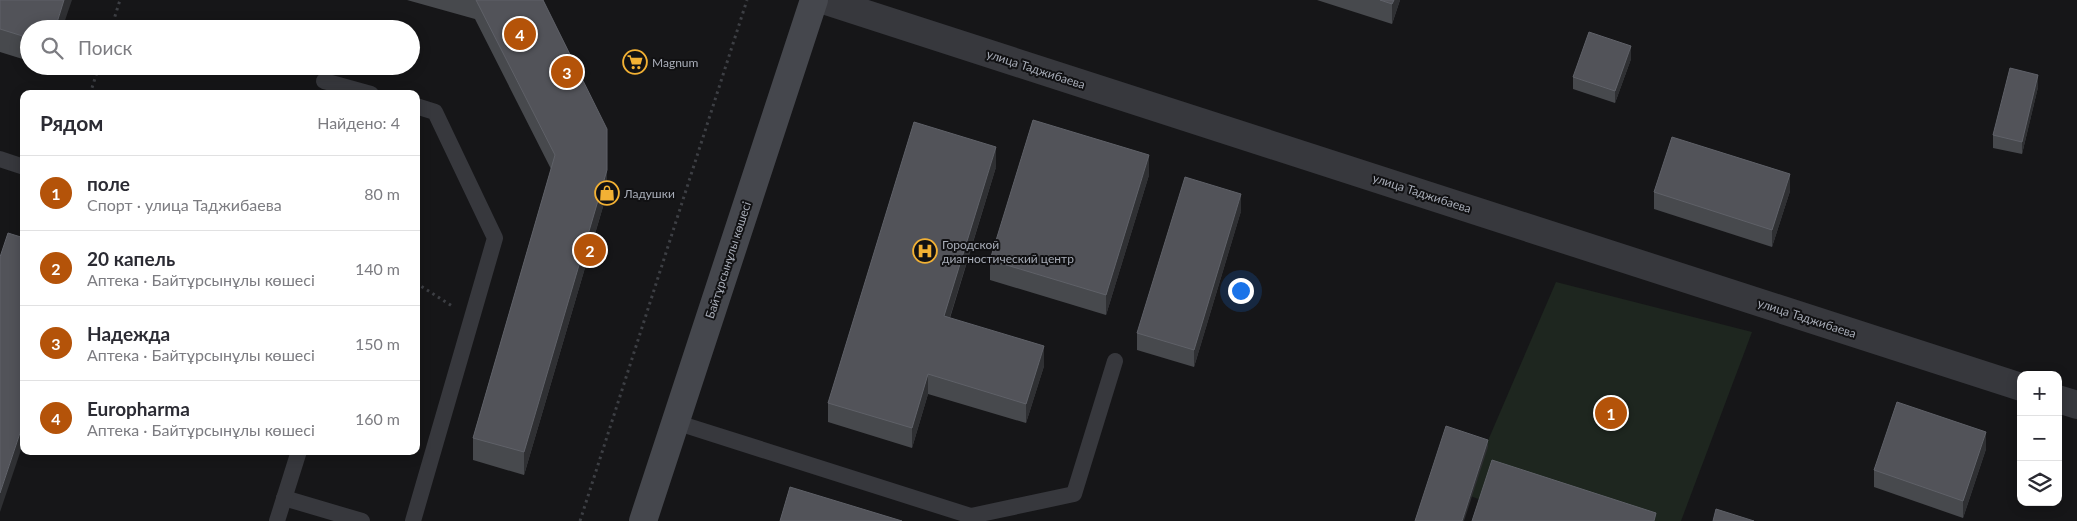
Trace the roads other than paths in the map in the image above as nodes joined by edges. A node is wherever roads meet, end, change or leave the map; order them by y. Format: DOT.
graph roads {
  1 [pos="814,0"];
  2 [pos="823,0"];
  3 [pos="324,81"];
  4 [pos="357,90"];
  5 [pos="420,107"];
  6 [pos="0,159"];
  7 [pos="20,166"];
  8 [pos="1115,361"];
  9 [pos="2017,386"];
  10 [pos="2062,400"];
  11 [pos="2077,405"];
  12 [pos="675,422"];
  13 [pos="298,455"];
  14 [pos="284,498"];
  15 [pos="277,521"];
  16 [pos="362,521"];
  17 [pos="413,521"];
  18 [pos="643,521"];
  1 -- 12 [label="main road, Байтұрсынұлы көшесі"];
  2 -- 9 [label="street, улица Таджибаева"];
  3 -- 4 [label="lane"];
  5 -- 17 [label="lane"];
  6 -- 7 [label="lane"];
  8 -- 12 [label="lane"];
  10 -- 11 [label="street"];
  12 -- 18 [label="main road, Байтұрсынұлы көшесі"];
  13 -- 14 [label="lane"];
  14 -- 15 [label="lane"];
  14 -- 16 [label="lane"];
}
